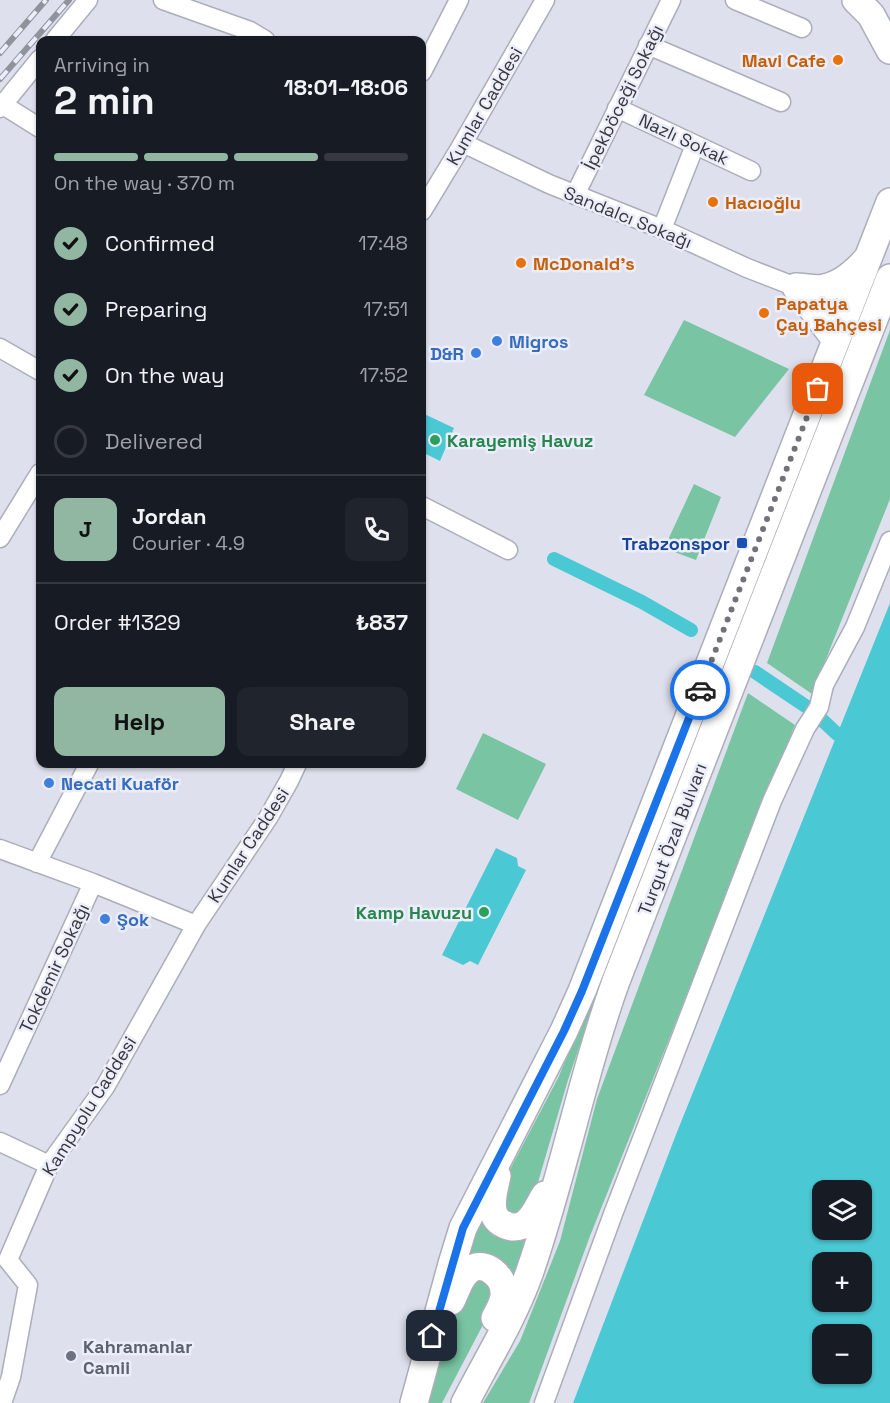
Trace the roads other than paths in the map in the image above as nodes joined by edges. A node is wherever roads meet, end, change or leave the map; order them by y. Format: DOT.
graph roads {
  1 [pos="88,0"];
  2 [pos="163,0"];
  3 [pos="459,0"];
  4 [pos="671,0"];
  5 [pos="735,0"];
  6 [pos="858,0"];
  7 [pos="538,2"];
  8 [pos="890,18"];
  9 [pos="802,28"];
  10 [pos="58,36"];
  11 [pos="258,36"];
  12 [pos="648,45"];
  13 [pos="890,50"];
  14 [pos="36,64"];
  15 [pos="426,64"];
  16 [pos="781,102"];
  17 [pos="1,107"];
  18 [pos="617,108"];
  19 [pos="36,126"];
  20 [pos="463,143"];
  21 [pos="695,145"];
  22 [pos="752,171"];
  23 [pos="574,195"];
  24 [pos="890,202"];
  25 [pos="426,204"];
  26 [pos="662,229"];
  27 [pos="870,255"];
  28 [pos="890,278"];
  29 [pos="796,287"];
  30 [pos="836,340"];
  31 [pos="0,348"];
  32 [pos="36,369"];
  33 [pos="36,480"];
  34 [pos="426,508"];
  35 [pos="0,538"];
  36 [pos="890,542"];
  37 [pos="508,550"];
  38 [pos="87,768"];
  39 [pos="295,768"];
  40 [pos="0,849"];
  41 [pos="38,863"];
  42 [pos="93,883"];
  43 [pos="196,925"];
  44 [pos="0,1085"];
  45 [pos="0,1142"];
  46 [pos="503,1149"];
  47 [pos="48,1165"];
  48 [pos="562,1167"];
  49 [pos="4,1260"];
  50 [pos="432,1336"];
  51 [pos="5,1376"];
  52 [pos="2,1403"];
  53 [pos="414,1403"];
  54 [pos="463,1403"];
  55 [pos="544,1403"];
  1 -- 10 [label="street"];
  2 -- 11 [label="street"];
  3 -- 15 [label="street"];
  4 -- 12 [label="street, İpekböceği Sokağı"];
  5 -- 9 [label="street"];
  6 -- 8 [label="highway"];
  6 -- 13 [label="highway"];
  7 -- 20 [label="street, Kumlar Caddesi"];
  12 -- 16 [label="street"];
  12 -- 18 [label="street, İpekböceği Sokağı"];
  14 -- 17 [label="street"];
  17 -- 19 [label="street"];
  18 -- 21 [label="street, Nazlı Sokak"];
  18 -- 23 [label="street, İpekböceği Sokağı"];
  20 -- 23 [label="street, Sandalcı Sokağı"];
  20 -- 25 [label="street, Kumlar Caddesi"];
  21 -- 22 [label="street, Nazlı Sokak"];
  21 -- 26 [label="street"];
  23 -- 26 [label="street, Sandalcı Sokağı"];
  24 -- 27 [label="highway, Turgut Özal Bulvarı"];
  26 -- 29 [label="street, Sandalcı Sokağı"];
  27 -- 29 [label="highway"];
  27 -- 30 [label="highway, Turgut Özal Bulvarı"];
  28 -- 48 [label="highway, Turgut Özal Bulvarı"];
  29 -- 30 [label="highway"];
  30 -- 46 [label="highway, Turgut Özal Bulvarı"];
  31 -- 32 [label="street"];
  33 -- 35 [label="street"];
  34 -- 37 [label="street"];
  36 -- 55 [label="street"];
  38 -- 41 [label="street"];
  39 -- 43 [label="street, Kumlar Caddesi"];
  40 -- 41 [label="street"];
  41 -- 42 [label="street"];
  42 -- 43 [label="street"];
  42 -- 44 [label="street, Tokdemir Sokağı"];
  43 -- 47 [label="street, Kampyolu Caddesi"];
  45 -- 47 [label="street"];
  46 -- 48 [label="highway"];
  46 -- 50 [label="highway, Turgut Özal Bulvarı"];
  47 -- 49 [label="street, Kampyolu Caddesi"];
  48 -- 54 [label="highway, Turgut Özal Bulvarı"];
  49 -- 51 [label="street"];
  50 -- 53 [label="highway, Turgut Özal Bulvarı"];
  50 -- 54 [label="highway"];
  51 -- 52 [label="street"];
}
